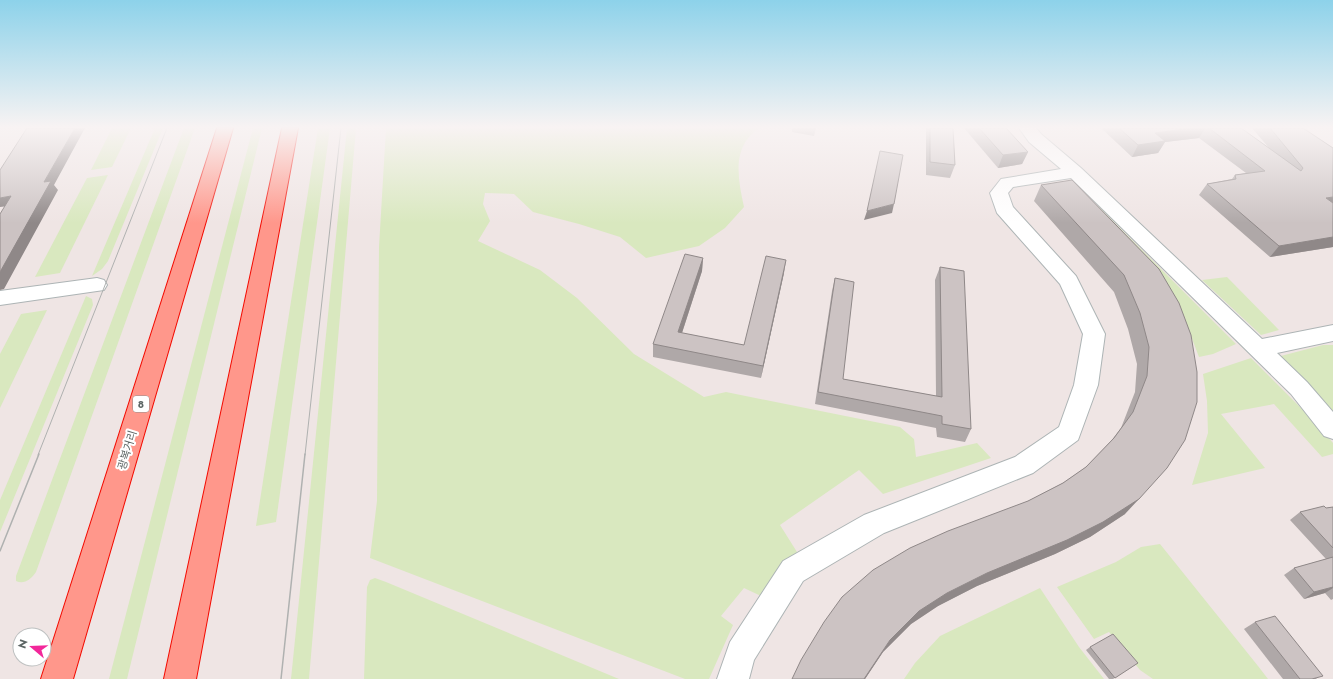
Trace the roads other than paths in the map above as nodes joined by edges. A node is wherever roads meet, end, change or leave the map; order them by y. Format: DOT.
graph roads {
  1 [pos="215,160"];
  2 [pos="284,160"];
  3 [pos="1061,160"];
  4 [pos="1075,172"];
  5 [pos="97,285"];
  6 [pos="0,298"];
  7 [pos="1333,334"];
  8 [pos="1258,348"];
  9 [pos="1333,429"];
  10 [pos="57,679"];
  11 [pos="180,679"];
  12 [pos="733,679"];
  1 -- 10 [label="highway, 광복거리 / 8"];
  2 -- 11 [label="highway"];
  3 -- 4 [label="street"];
  4 -- 8 [label="street"];
  4 -- 12 [label="street"];
  5 -- 6 [label="street"];
  7 -- 8 [label="street"];
  8 -- 9 [label="street"];
}
